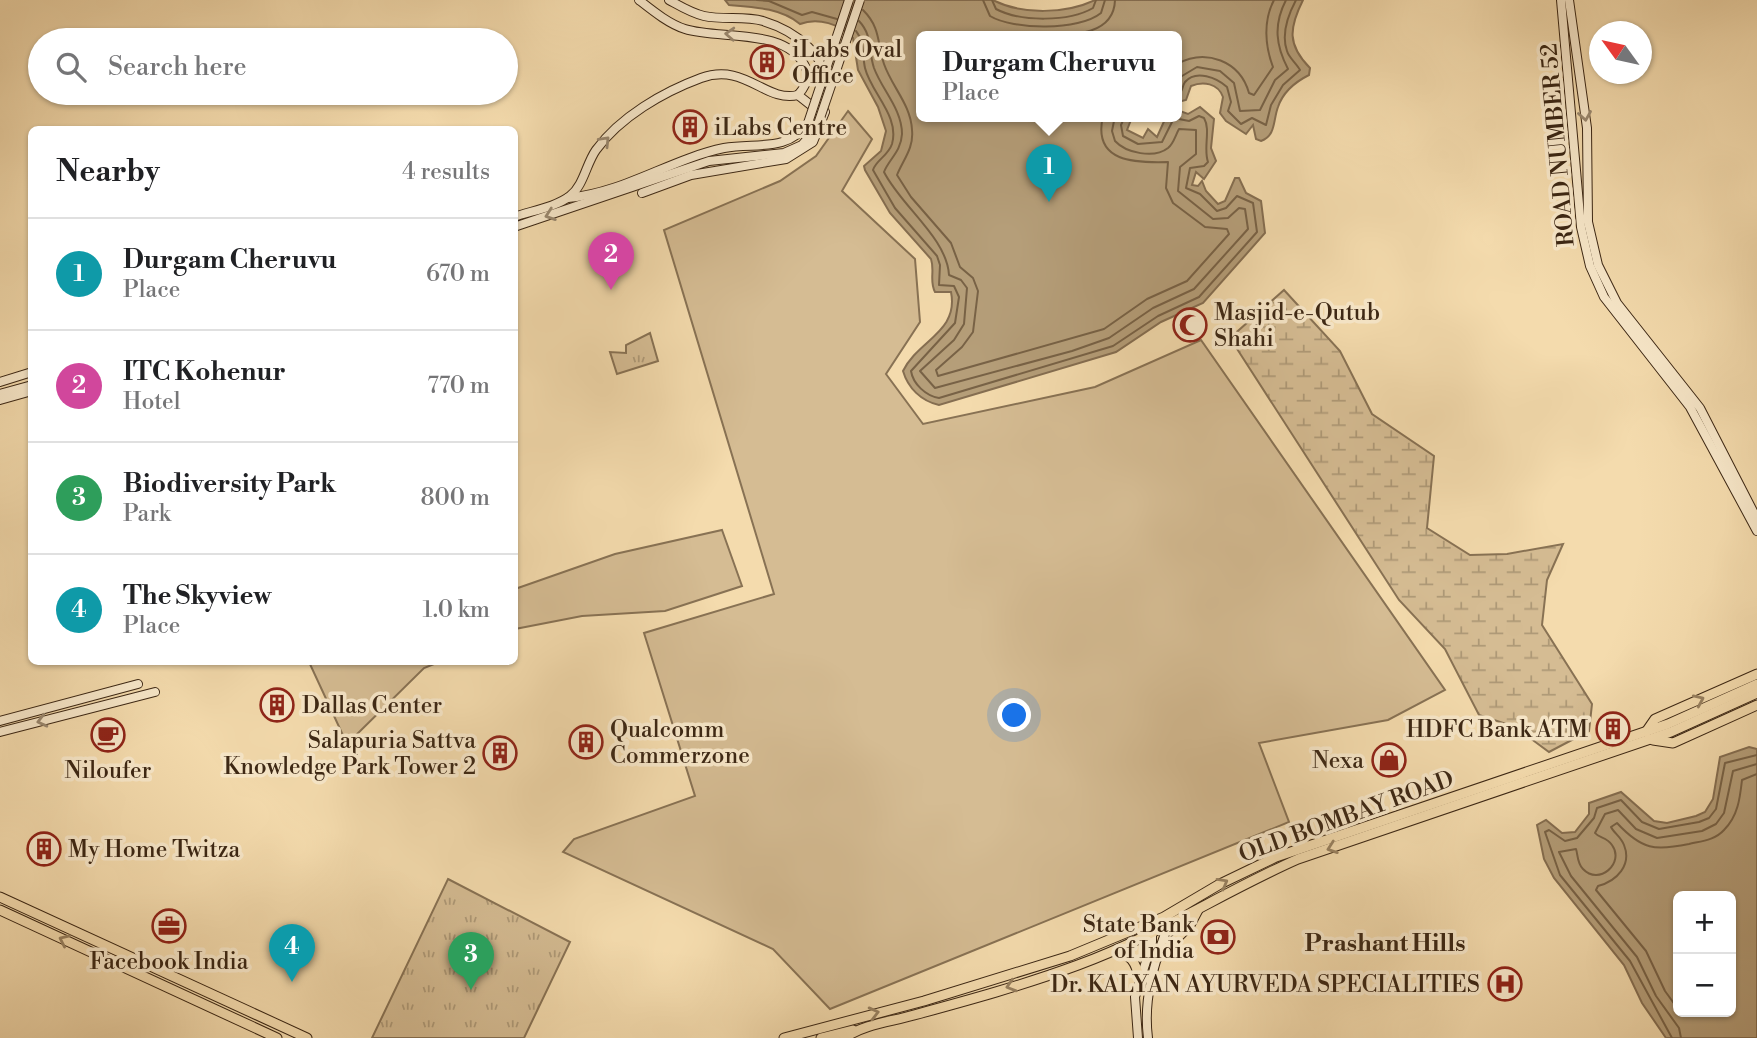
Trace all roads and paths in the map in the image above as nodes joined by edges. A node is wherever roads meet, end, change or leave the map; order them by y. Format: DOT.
graph roads {
  1 [pos="639,0"];
  2 [pos="669,0"];
  3 [pos="849,0"];
  4 [pos="860,0"];
  5 [pos="1561,0"];
  6 [pos="1569,0"];
  7 [pos="806,83"];
  8 [pos="798,94"];
  9 [pos="820,94"];
  10 [pos="824,116"];
  11 [pos="642,193"];
  12 [pos="568,198"];
  13 [pos="518,216"];
  14 [pos="518,227"];
  15 [pos="28,376"];
  16 [pos="0,384"];
  17 [pos="28,386"];
  18 [pos="28,392"];
  19 [pos="0,394"];
  20 [pos="0,400"];
  21 [pos="1757,519"];
  22 [pos="1757,531"];
  23 [pos="1757,674"];
  24 [pos="138,684"];
  25 [pos="1757,684"];
  26 [pos="155,692"];
  27 [pos="1757,693"];
  28 [pos="79,699"];
  29 [pos="1757,705"];
  30 [pos="82,711"];
  31 [pos="0,721"];
  32 [pos="1669,728"];
  33 [pos="0,732"];
  34 [pos="1649,736"];
  35 [pos="0,897"];
  36 [pos="0,910"];
  37 [pos="1198,910"];
  38 [pos="1151,923"];
  39 [pos="1166,923"];
  40 [pos="1152,938"];
  41 [pos="1161,944"];
  42 [pos="1116,951"];
  43 [pos="1157,958"];
  44 [pos="149,978"];
  45 [pos="1139,978"];
  46 [pos="842,1035"];
  47 [pos="277,1038"];
  48 [pos="295,1038"];
  49 [pos="307,1038"];
  50 [pos="784,1038"];
  51 [pos="821,1038"];
  52 [pos="1138,1038"];
  53 [pos="1148,1038"];
  7 -- 1 [label="main road, one-way"];
  2 -- 10 [label="main road"];
  3 -- 12 [label="main road, bridge"];
  4 -- 14 [label="main road, one-way, bridge"];
  5 -- 22 [label="main road, ROAD NUMBER 52"];
  6 -- 21 [label="main road, ROAD NUMBER 52, one-way"];
  7 -- 8 [label="main road"];
  7 -- 9 [label="main road"];
  8 -- 10 [label="main road"];
  12 -- 8 [label="main road, one-way"];
  10 -- 11 [label="main road"];
  12 -- 13 [label="main road"];
  15 -- 16 [label="main road"];
  17 -- 19 [label="main road"];
  18 -- 20 [label="main road"];
  34 -- 23 [label="main road, OLD BOMBAY ROAD, one-way"];
  24 -- 28 [label="main road"];
  25 -- 32 [label="main road"];
  26 -- 30 [label="main road"];
  27 -- 32 [label="main road"];
  28 -- 30 [label="main road"];
  28 -- 31 [label="main road"];
  29 -- 34 [label="main road"];
  30 -- 33 [label="main road, one-way"];
  32 -- 34 [label="main road"];
  34 -- 37 [label="main road, one-way"];
  39 -- 34 [label="main road, OLD BOMBAY ROAD, one-way"];
  35 -- 49 [label="main road"];
  44 -- 36 [label="main road, one-way"];
  37 -- 39 [label="main road"];
  37 -- 43 [label="main road"];
  38 -- 39 [label="main road, OLD BOMBAY ROAD"];
  38 -- 40 [label="main road"];
  50 -- 38 [label="main road, OLD BOMBAY ROAD, one-way"];
  39 -- 40 [label="main road"];
  39 -- 41 [label="main road"];
  40 -- 41 [label="main road"];
  40 -- 42 [label="main road"];
  40 -- 45 [label="main road"];
  41 -- 43 [label="main road"];
  42 -- 45 [label="main road"];
  42 -- 46 [label="main road, one-way"];
  43 -- 53 [label="main road"];
  44 -- 47 [label="main road"];
  44 -- 48 [label="main road"];
  45 -- 52 [label="main road"];
  46 -- 51 [label="main road"];
}
